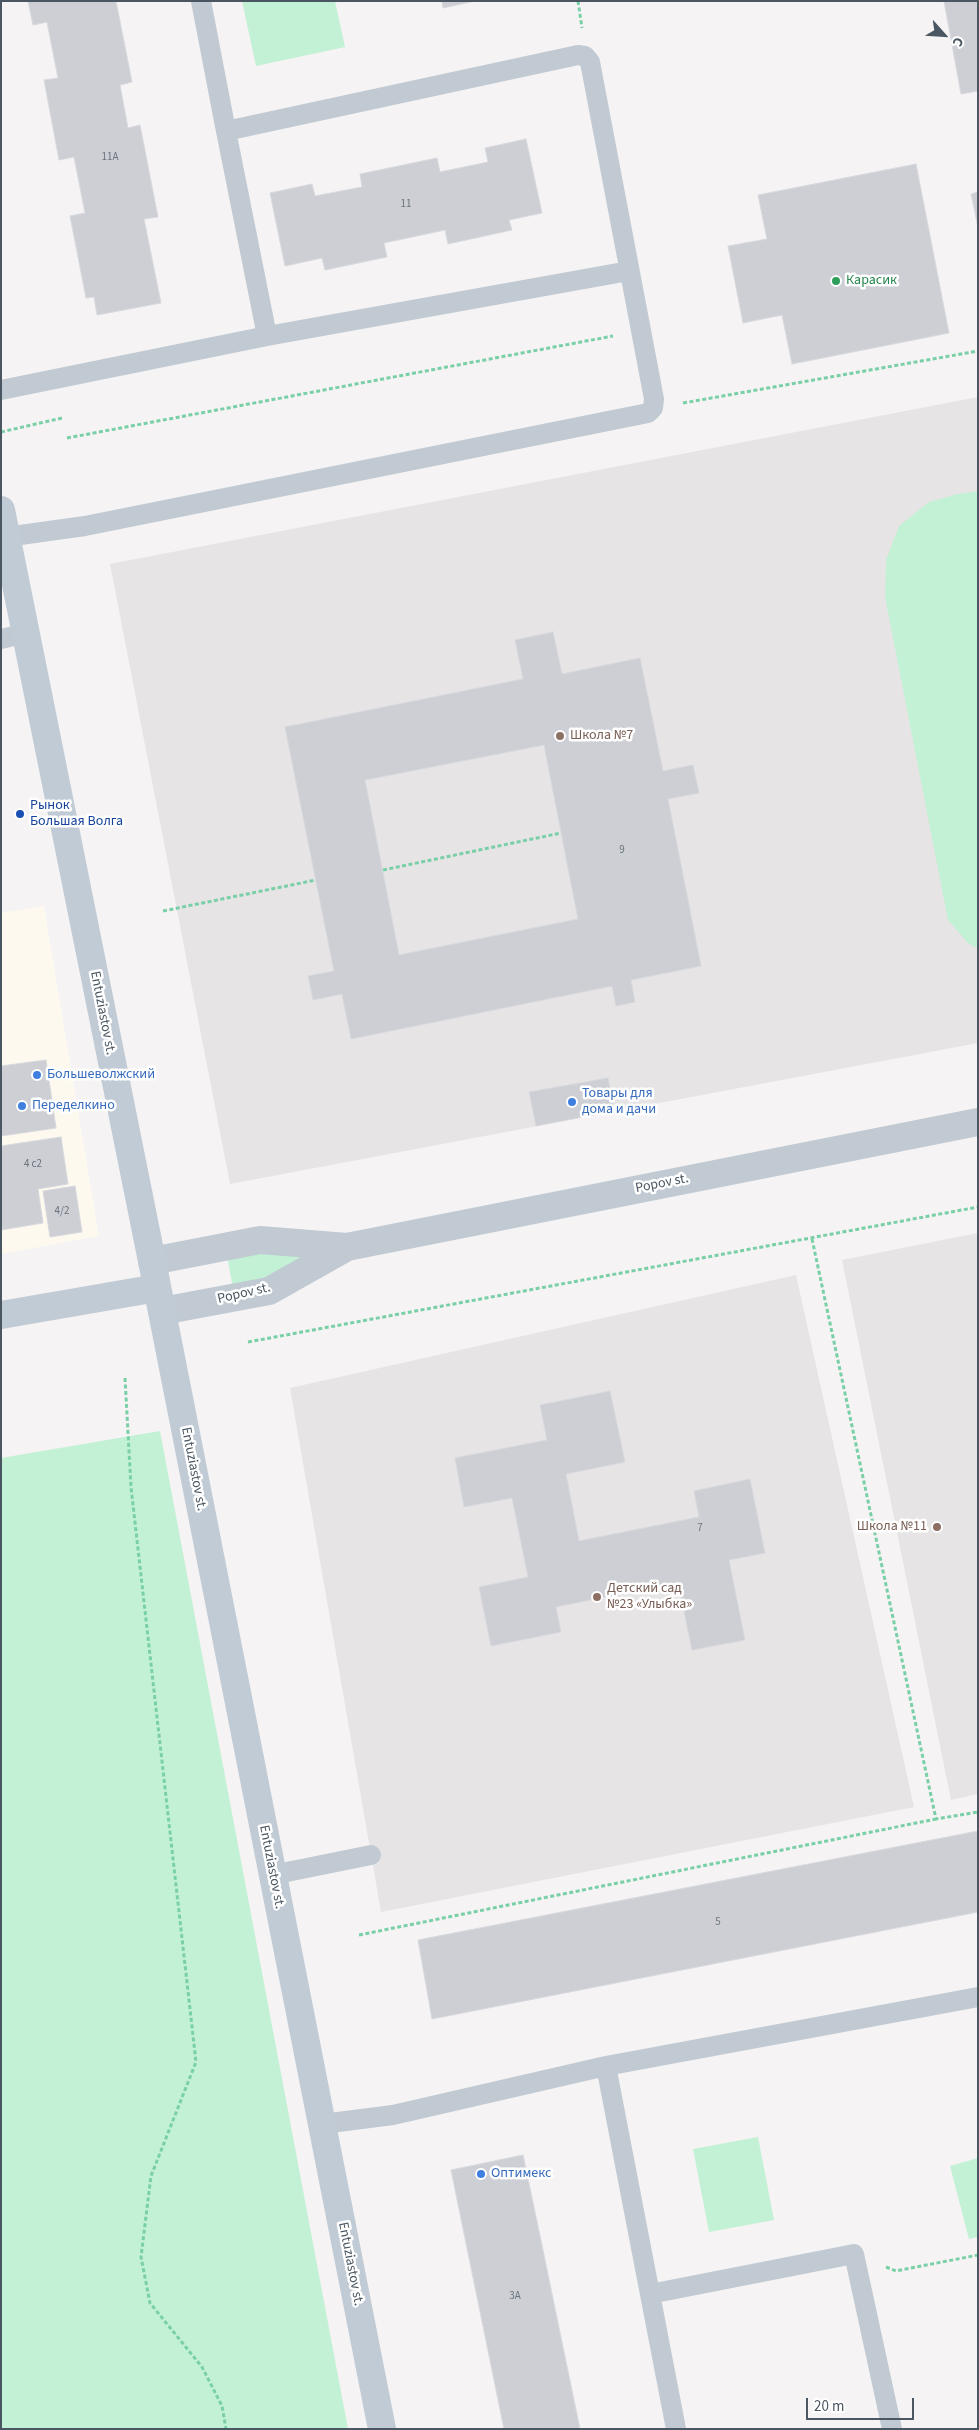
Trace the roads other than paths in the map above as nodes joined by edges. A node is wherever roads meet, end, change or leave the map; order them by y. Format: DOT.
graph roads {
  1 [pos="201,1"];
  2 [pos="226,131"];
  3 [pos="629,271"];
  4 [pos="267,336"];
  5 [pos="1,390"];
  6 [pos="1,510"];
  7 [pos="6,537"];
  8 [pos="14,636"];
  9 [pos="978,1122"];
  10 [pos="347,1247"];
  11 [pos="152,1261"];
  12 [pos="160,1299"];
  13 [pos="1,1315"];
  14 [pos="371,1855"];
  15 [pos="272,1875"];
  16 [pos="978,1997"];
  17 [pos="606,2066"];
  18 [pos="322,2124"];
  19 [pos="650,2294"];
  20 [pos="382,2429"];
  21 [pos="676,2429"];
  22 [pos="892,2429"];
  1 -- 2 [label="lane"];
  2 -- 3 [label="lane"];
  2 -- 4 [label="lane"];
  3 -- 4 [label="lane"];
  3 -- 7 [label="lane"];
  4 -- 5 [label="lane"];
  6 -- 7 [label="street, Entuziastov st."];
  7 -- 8 [label="street, Entuziastov st."];
  8 -- 11 [label="street, Entuziastov st."];
  9 -- 10 [label="street, Popov st."];
  10 -- 11 [label="street, Popov st."];
  10 -- 12 [label="street, Popov st."];
  11 -- 12 [label="street, Entuziastov st."];
  12 -- 13 [label="street"];
  12 -- 15 [label="street, Entuziastov st."];
  14 -- 15 [label="lane"];
  15 -- 18 [label="street, Entuziastov st."];
  16 -- 17 [label="lane"];
  17 -- 18 [label="lane"];
  17 -- 19 [label="lane"];
  18 -- 20 [label="street, Entuziastov st."];
  19 -- 21 [label="lane"];
  19 -- 22 [label="lane"];
}
